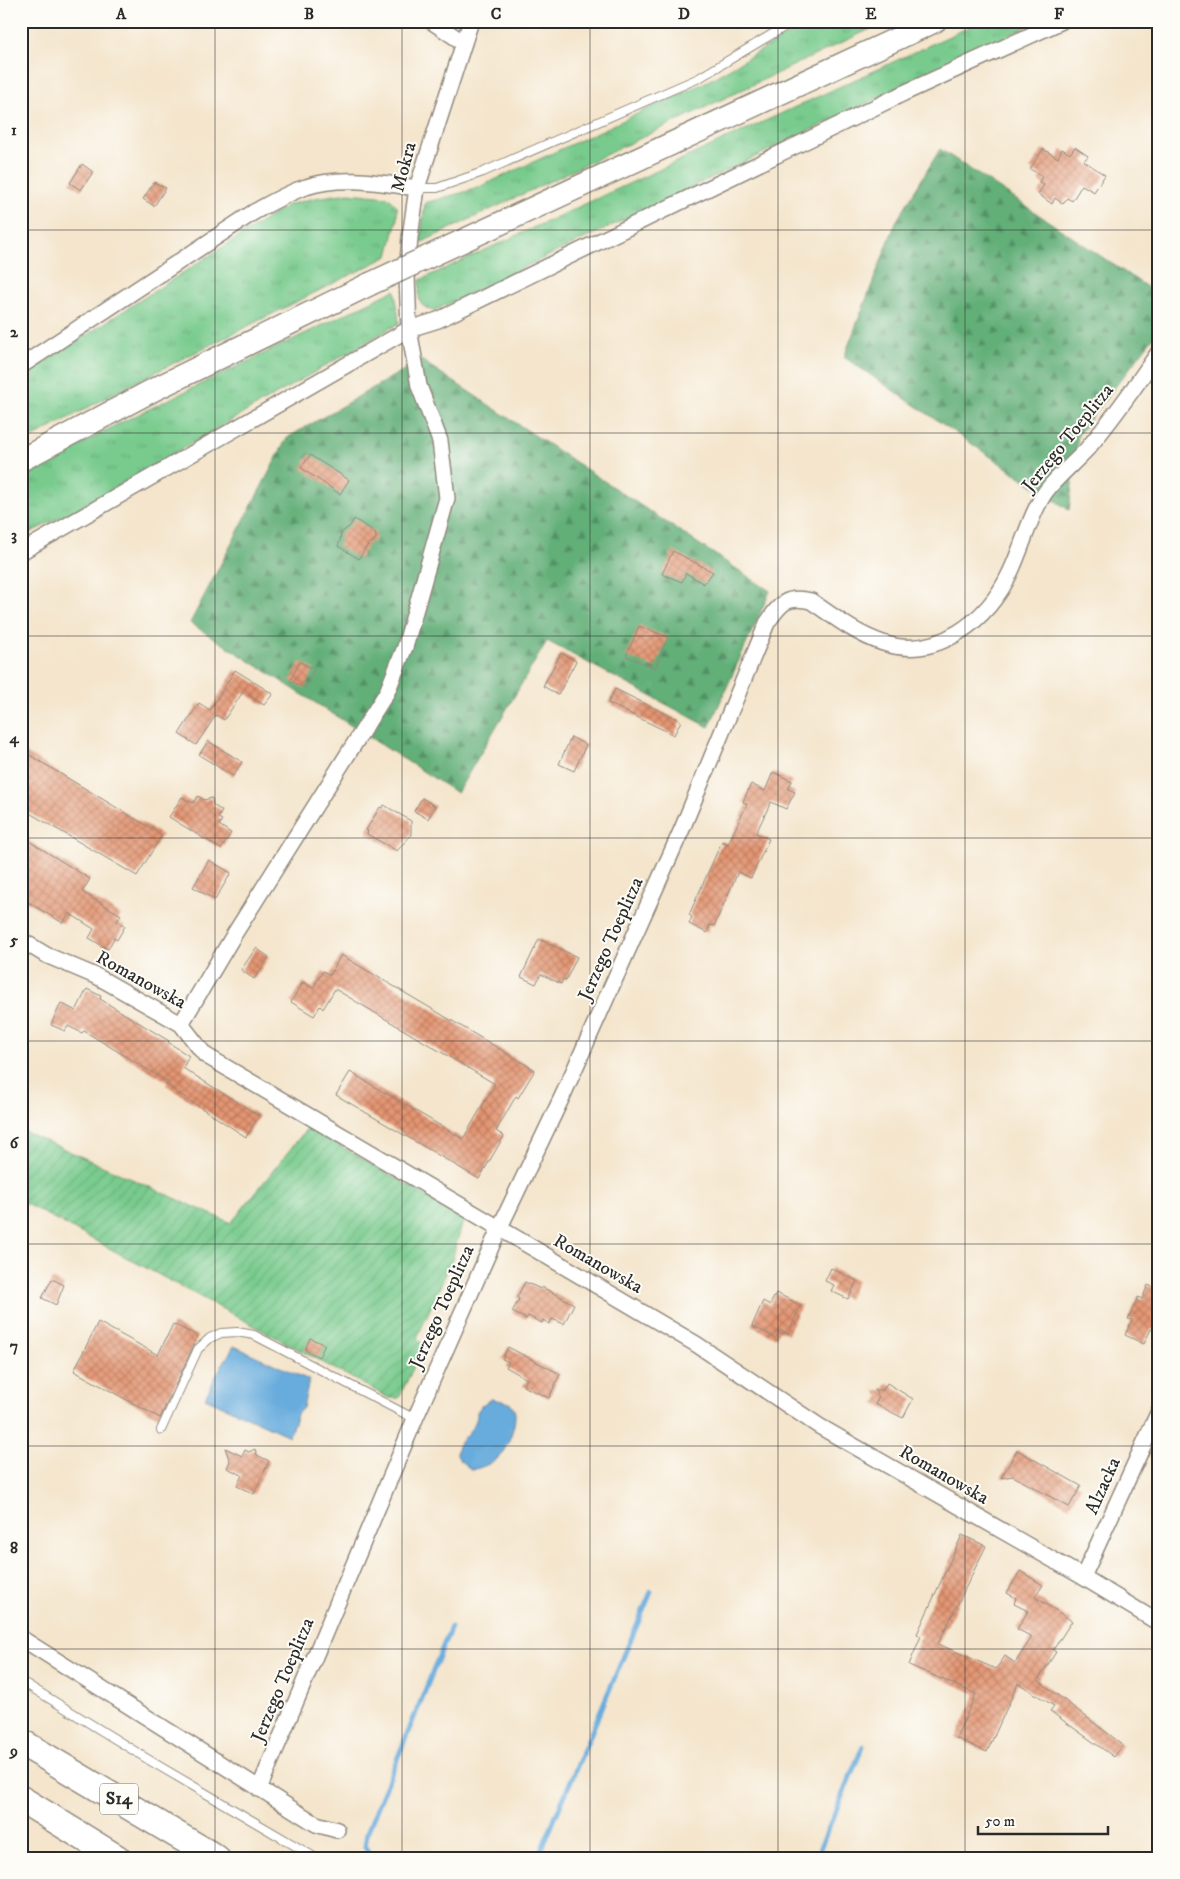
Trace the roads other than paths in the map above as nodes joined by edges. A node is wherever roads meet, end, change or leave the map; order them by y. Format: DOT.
graph roads {
  1 [pos="431,21"];
  2 [pos="470,21"];
  3 [pos="794,21"];
  4 [pos="935,21"];
  5 [pos="1062,21"];
  6 [pos="464,43"];
  7 [pos="417,188"];
  8 [pos="408,329"];
  9 [pos="1159,352"];
  10 [pos="21,366"];
  11 [pos="21,460"];
  12 [pos="21,552"];
  13 [pos="21,940"];
  14 [pos="181,1024"];
  15 [pos="499,1229"];
  16 [pos="1159,1411"];
  17 [pos="415,1419"];
  18 [pos="161,1430"];
  19 [pos="1082,1577"];
  20 [pos="1159,1623"];
  21 [pos="21,1638"];
  22 [pos="21,1681"];
  23 [pos="21,1742"];
  24 [pos="259,1789"];
  25 [pos="21,1799"];
  26 [pos="337,1830"];
  27 [pos="118,1858"];
  28 [pos="216,1858"];
  29 [pos="316,1858"];
  1 -- 6 [label="street"];
  2 -- 6 [label="street, Mokra"];
  3 -- 7 [label="lane"];
  4 -- 11 [label="main road, bridge"];
  5 -- 8 [label="street"];
  6 -- 7 [label="street, Mokra"];
  7 -- 8 [label="street, Mokra"];
  7 -- 10 [label="street"];
  8 -- 12 [label="street"];
  8 -- 14 [label="street, Mokra"];
  9 -- 15 [label="street, Jerzego Toeplitza"];
  13 -- 14 [label="street, Romanowska"];
  14 -- 15 [label="street, Romanowska"];
  15 -- 17 [label="street, Jerzego Toeplitza"];
  15 -- 19 [label="street, Romanowska"];
  16 -- 19 [label="street, Alzacka"];
  17 -- 18 [label="lane"];
  17 -- 24 [label="street, Jerzego Toeplitza"];
  19 -- 20 [label="street, Romanowska"];
  21 -- 24 [label="street"];
  22 -- 29 [label="lane"];
  23 -- 28 [label="highway, S14"];
  24 -- 26 [label="street"];
  25 -- 27 [label="highway, S14"];
}
